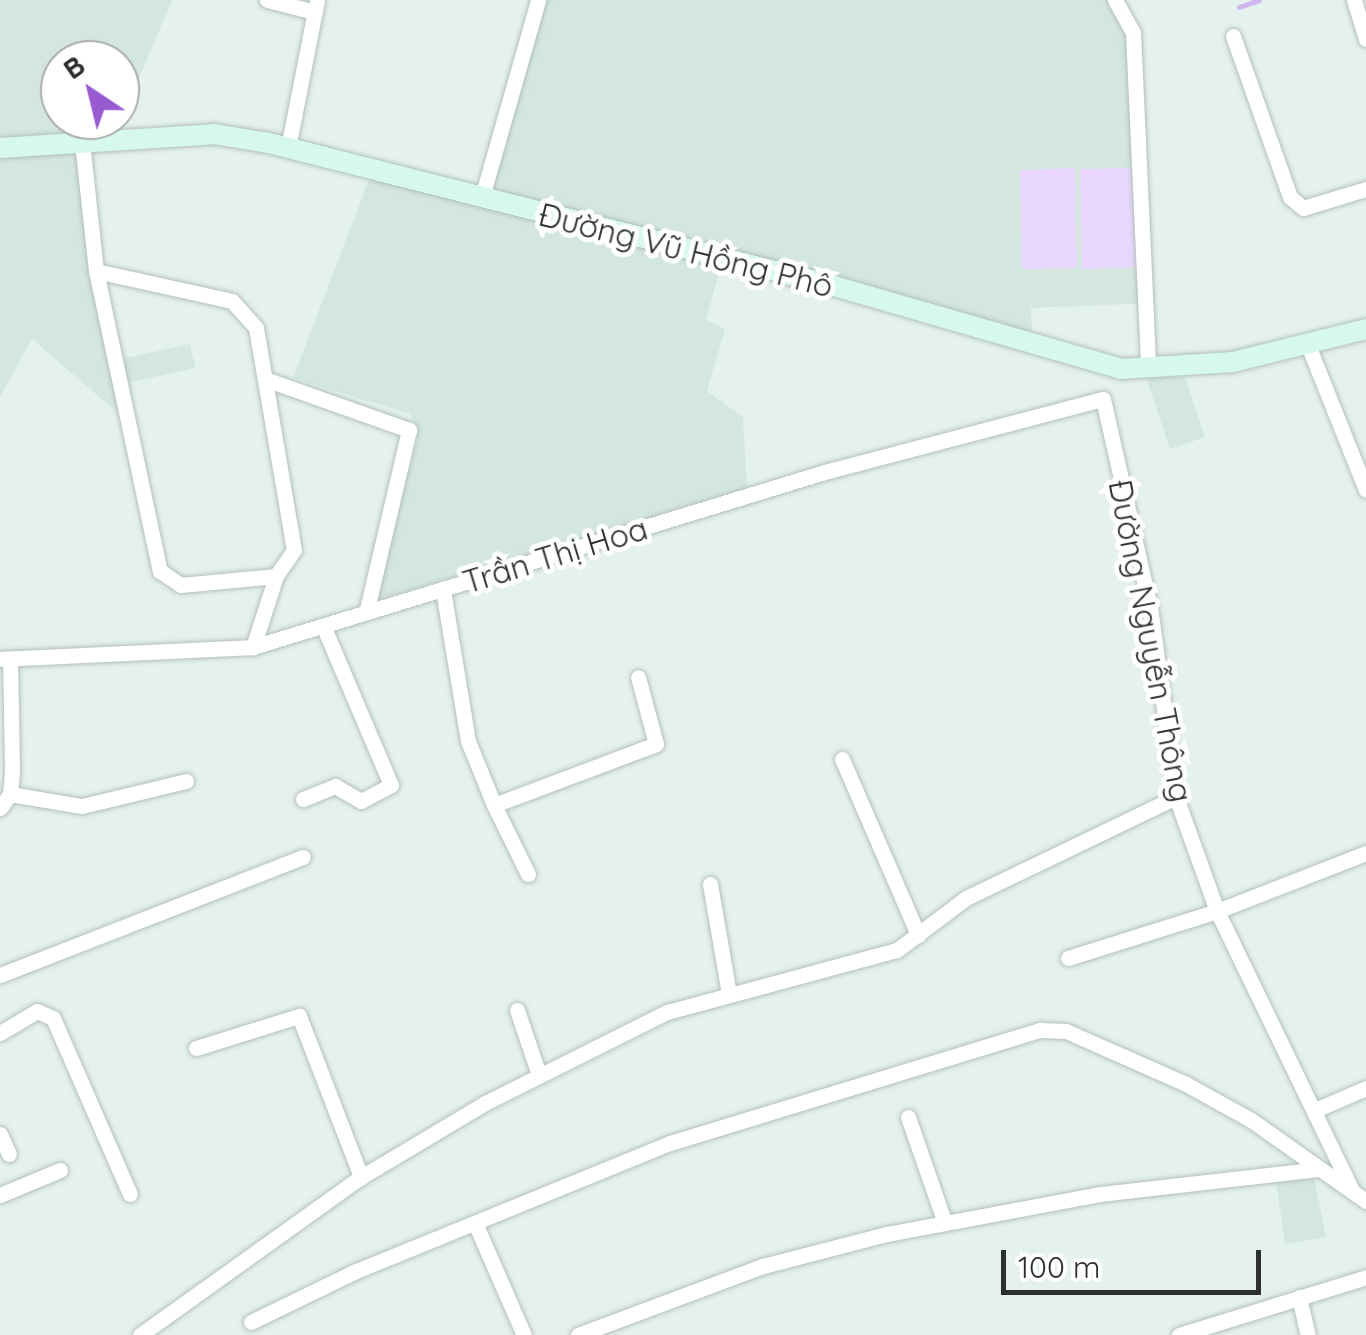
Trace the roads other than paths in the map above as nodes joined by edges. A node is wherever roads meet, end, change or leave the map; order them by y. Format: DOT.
graph roads {
  1 [pos="267,0"];
  2 [pos="538,0"];
  3 [pos="1115,0"];
  4 [pos="1354,0"];
  5 [pos="316,6"];
  6 [pos="1232,36"];
  7 [pos="1366,39"];
  8 [pos="82,142"];
  9 [pos="0,148"];
  10 [pos="288,148"];
  11 [pos="1366,189"];
  12 [pos="482,198"];
  13 [pos="96,271"];
  14 [pos="1366,329"];
  15 [pos="1308,344"];
  16 [pos="1148,367"];
  17 [pos="1122,369"];
  18 [pos="266,379"];
  19 [pos="1104,400"];
  20 [pos="1366,490"];
  21 [pos="276,576"];
  22 [pos="443,590"];
  23 [pos="367,610"];
  24 [pos="324,628"];
  25 [pos="253,647"];
  26 [pos="5,659"];
  27 [pos="638,676"];
  28 [pos="842,759"];
  29 [pos="186,781"];
  30 [pos="1176,797"];
  31 [pos="303,799"];
  32 [pos="5,801"];
  33 [pos="494,805"];
  34 [pos="1366,853"];
  35 [pos="303,857"];
  36 [pos="528,874"];
  37 [pos="710,884"];
  38 [pos="1217,911"];
  39 [pos="918,935"];
  40 [pos="1068,958"];
  41 [pos="0,975"];
  42 [pos="729,994"];
  43 [pos="517,1010"];
  44 [pos="0,1034"];
  45 [pos="196,1048"];
  46 [pos="539,1075"];
  47 [pos="1366,1088"];
  48 [pos="1315,1110"];
  49 [pos="908,1117"];
  50 [pos="0,1134"];
  51 [pos="9,1154"];
  52 [pos="1320,1169"];
  53 [pos="60,1170"];
  54 [pos="360,1177"];
  55 [pos="130,1194"];
  56 [pos="0,1195"];
  57 [pos="1360,1197"];
  58 [pos="476,1222"];
  59 [pos="945,1224"];
  60 [pos="1366,1277"];
  61 [pos="1299,1297"];
  62 [pos="251,1322"];
  63 [pos="1220,1328"];
  64 [pos="140,1335"];
  65 [pos="524,1335"];
  66 [pos="578,1335"];
  67 [pos="1179,1335"];
  68 [pos="1308,1335"];
  1 -- 5 [label="street"];
  2 -- 12 [label="street"];
  3 -- 16 [label="street"];
  4 -- 7 [label="street"];
  5 -- 10 [label="street"];
  6 -- 11 [label="street"];
  8 -- 9 [label="street, Đường Vũ Hồng Phô"];
  8 -- 10 [label="street, Đường Vũ Hồng Phô"];
  8 -- 13 [label="street"];
  10 -- 12 [label="street, Đường Vũ Hồng Phô"];
  12 -- 17 [label="street, Đường Vũ Hồng Phô"];
  13 -- 18 [label="street"];
  13 -- 21 [label="street"];
  14 -- 15 [label="street, Đường Vũ Hồng Phô"];
  15 -- 16 [label="street, Đường Vũ Hồng Phô"];
  15 -- 20 [label="street"];
  16 -- 17 [label="street, Đường Vũ Hồng Phô"];
  17 -- 19 [label="street"];
  18 -- 21 [label="street"];
  18 -- 23 [label="street"];
  19 -- 22 [label="street, Trần Thị Hoa"];
  19 -- 30 [label="street, Đường Nguyễn Thông"];
  21 -- 25 [label="street"];
  22 -- 23 [label="street, Trần Thị Hoa"];
  22 -- 33 [label="street"];
  23 -- 24 [label="street, Trần Thị Hoa"];
  24 -- 25 [label="street, Trần Thị Hoa"];
  24 -- 31 [label="street"];
  25 -- 26 [label="street, Trần Thị Hoa"];
  26 -- 32 [label="street"];
  27 -- 33 [label="street"];
  28 -- 39 [label="street"];
  29 -- 32 [label="street"];
  30 -- 38 [label="street, Đường Nguyễn Thông"];
  30 -- 39 [label="street"];
  33 -- 36 [label="street"];
  34 -- 38 [label="street"];
  35 -- 41 [label="street"];
  37 -- 42 [label="street"];
  38 -- 40 [label="street"];
  38 -- 48 [label="street, Đường Nguyễn Thông"];
  39 -- 42 [label="street"];
  42 -- 46 [label="street"];
  43 -- 46 [label="street"];
  44 -- 55 [label="street"];
  45 -- 54 [label="street"];
  46 -- 54 [label="street"];
  47 -- 48 [label="street"];
  48 -- 57 [label="street, Đường Nguyễn Thông"];
  49 -- 59 [label="street"];
  50 -- 51 [label="street"];
  52 -- 57 [label="street"];
  52 -- 58 [label="street"];
  52 -- 59 [label="street"];
  53 -- 56 [label="street"];
  54 -- 64 [label="street"];
  58 -- 62 [label="street"];
  58 -- 65 [label="street"];
  59 -- 66 [label="street"];
  60 -- 61 [label="street"];
  61 -- 63 [label="street"];
  61 -- 68 [label="street"];
  63 -- 67 [label="street"];
}
